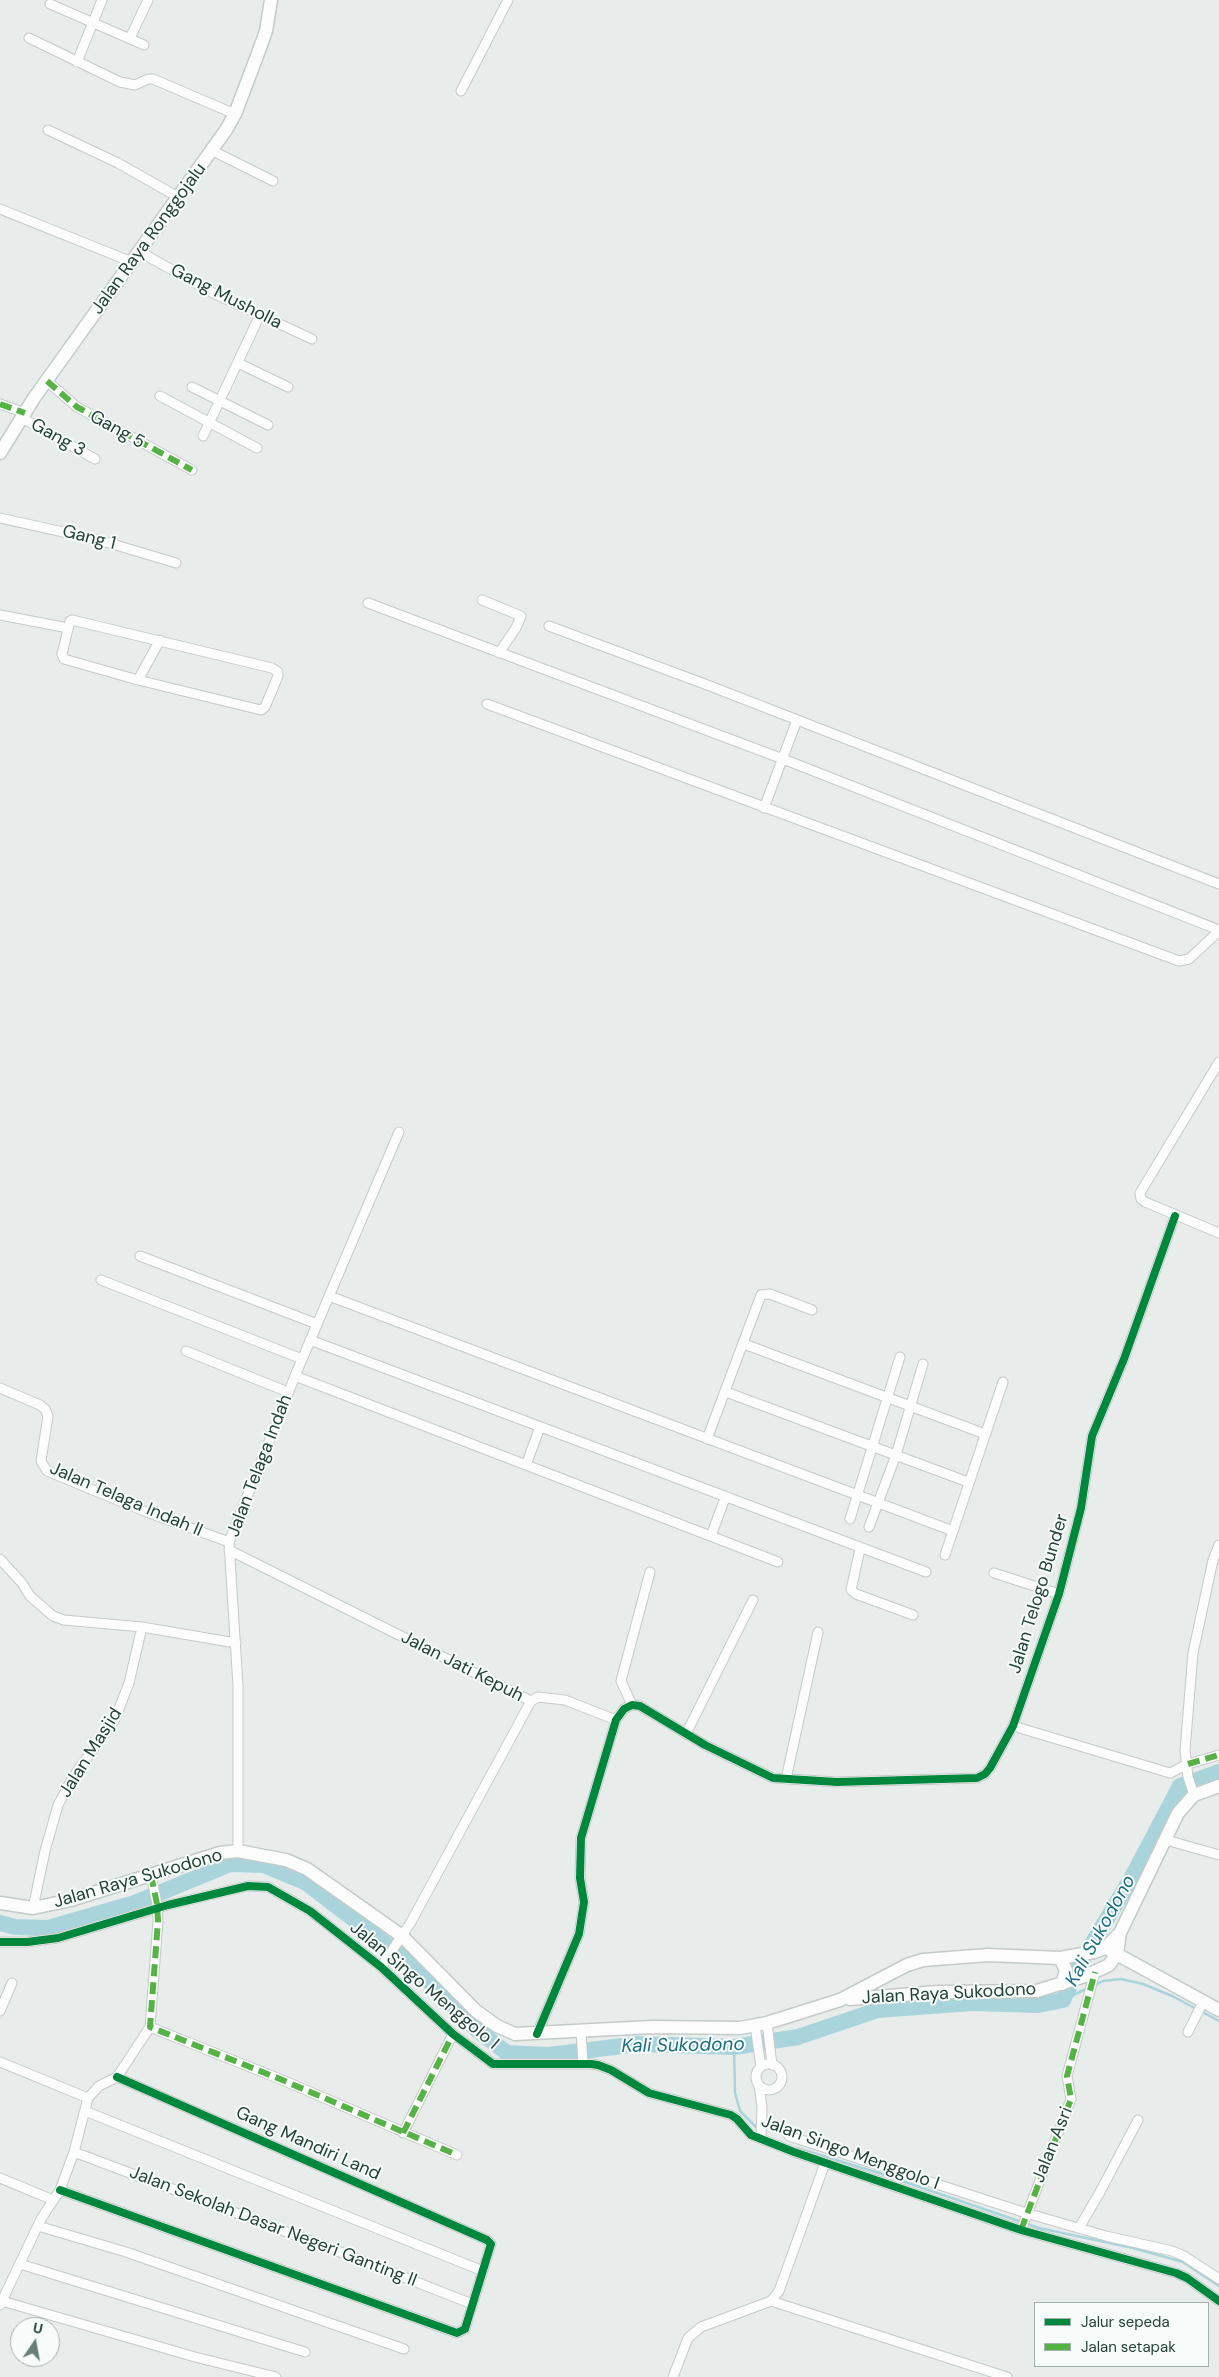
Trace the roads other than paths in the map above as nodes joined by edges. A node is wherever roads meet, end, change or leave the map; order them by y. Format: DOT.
graph roads {
  1 [pos="102,0"];
  2 [pos="148,0"];
  3 [pos="508,0"];
  4 [pos="56,3"];
  5 [pos="271,5"];
  6 [pos="93,22"];
  7 [pos="29,38"];
  8 [pos="130,38"];
  9 [pos="144,45"];
  10 [pos="77,62"];
  11 [pos="462,90"];
  12 [pos="235,114"];
  13 [pos="48,130"];
  14 [pos="213,151"];
  15 [pos="273,181"];
  16 [pos="178,197"];
  17 [pos="0,209"];
  18 [pos="136,257"];
  19 [pos="260,315"];
  20 [pos="312,340"];
  21 [pos="238,363"];
  22 [pos="47,381"];
  23 [pos="192,387"];
  24 [pos="288,387"];
  25 [pos="160,396"];
  26 [pos="220,401"];
  27 [pos="0,404"];
  28 [pos="23,416"];
  29 [pos="209,422"];
  30 [pos="268,425"];
  31 [pos="203,436"];
  32 [pos="257,448"];
  33 [pos="0,454"];
  34 [pos="95,459"];
  35 [pos="192,470"];
  36 [pos="0,518"];
  37 [pos="176,563"];
  38 [pos="482,600"];
  39 [pos="368,603"];
  40 [pos="0,615"];
  41 [pos="550,626"];
  42 [pos="68,628"];
  43 [pos="160,640"];
  44 [pos="504,655"];
  45 [pos="138,680"];
  46 [pos="487,704"];
  47 [pos="797,720"];
  48 [pos="783,759"];
  49 [pos="764,808"];
  50 [pos="1219,884"];
  51 [pos="1219,931"];
  52 [pos="1219,1062"];
  53 [pos="399,1132"];
  54 [pos="1175,1216"];
  55 [pos="1219,1233"];
  56 [pos="140,1256"];
  57 [pos="102,1280"];
  58 [pos="329,1296"];
  59 [pos="812,1310"];
  60 [pos="317,1324"];
  61 [pos="310,1340"];
  62 [pos="744,1344"];
  63 [pos="186,1351"];
  64 [pos="900,1357"];
  65 [pos="302,1359"];
  66 [pos="923,1364"];
  67 [pos="295,1376"];
  68 [pos="1003,1382"];
  69 [pos="0,1388"];
  70 [pos="285,1391"];
  71 [pos="726,1392"];
  72 [pos="887,1398"];
  73 [pos="910,1406"];
  74 [pos="540,1428"];
  75 [pos="985,1434"];
  76 [pos="707,1439"];
  77 [pos="872,1447"];
  78 [pos="896,1455"];
  79 [pos="526,1465"];
  80 [pos="968,1482"];
  81 [pos="857,1495"];
  82 [pos="725,1498"];
  83 [pos="879,1503"];
  84 [pos="850,1519"];
  85 [pos="869,1527"];
  86 [pos="953,1531"];
  87 [pos="711,1536"];
  88 [pos="229,1546"];
  89 [pos="1219,1546"];
  90 [pos="860,1549"];
  91 [pos="945,1555"];
  92 [pos="0,1560"];
  93 [pos="778,1562"];
  94 [pos="650,1572"];
  95 [pos="926,1572"];
  96 [pos="994,1573"];
  97 [pos="1059,1594"];
  98 [pos="752,1600"];
  99 [pos="913,1614"];
  100 [pos="142,1627"];
  101 [pos="818,1632"];
  102 [pos="236,1643"];
  103 [pos="530,1701"];
  104 [pos="632,1705"];
  105 [pos="616,1720"];
  106 [pos="1012,1726"];
  107 [pos="686,1734"];
  108 [pos="1219,1755"];
  109 [pos="1188,1764"];
  110 [pos="786,1779"];
  111 [pos="1219,1786"];
  112 [pos="1193,1792"];
  113 [pos="1166,1840"];
  114 [pos="238,1851"];
  115 [pos="1219,1855"];
  116 [pos="152,1878"];
  117 [pos="0,1904"];
  118 [pos="157,1906"];
  119 [pos="33,1908"];
  120 [pos="1120,1933"];
  121 [pos="401,1939"];
  122 [pos="0,1942"];
  123 [pos="1099,1950"];
  124 [pos="1117,1954"];
  125 [pos="1063,1957"];
  126 [pos="383,1964"];
  127 [pos="887,1976"];
  128 [pos="1091,1980"];
  129 [pos="12,1983"];
  130 [pos="1066,1983"];
  131 [pos="888,1995"];
  132 [pos="840,2000"];
  133 [pos="1200,2007"];
  134 [pos="1219,2010"];
  135 [pos="0,2011"];
  136 [pos="762,2026"];
  137 [pos="150,2027"];
  138 [pos="1188,2032"];
  139 [pos="581,2033"];
  140 [pos="453,2034"];
  141 [pos="537,2034"];
  142 [pos="583,2060"];
  143 [pos="0,2062"];
  144 [pos="772,2065"];
  145 [pos="761,2067"];
  146 [pos="117,2076"];
  147 [pos="759,2085"];
  148 [pos="773,2089"];
  149 [pos="88,2098"];
  150 [pos="762,2107"];
  151 [pos="85,2111"];
  152 [pos="1138,2120"];
  153 [pos="403,2133"];
  154 [pos="761,2137"];
  155 [pos="794,2144"];
  156 [pos="74,2152"];
  157 [pos="457,2155"];
  158 [pos="825,2163"];
  159 [pos="0,2178"];
  160 [pos="60,2190"];
  161 [pos="53,2200"];
  162 [pos="1026,2215"];
  163 [pos="38,2226"];
  164 [pos="1079,2228"];
  165 [pos="1021,2229"];
  166 [pos="20,2264"];
  167 [pos="483,2271"];
  168 [pos="1219,2279"];
  169 [pos="1219,2283"];
  170 [pos="1211,2293"];
  171 [pos="1219,2300"];
  172 [pos="771,2301"];
  173 [pos="1,2303"];
  174 [pos="472,2304"];
  175 [pos="404,2349"];
  176 [pos="305,2352"];
  177 [pos="276,2377"];
  178 [pos="673,2377"];
  179 [pos="1007,2377"];
  1 -- 6 [label="street"];
  2 -- 8 [label="street"];
  3 -- 11 [label="street"];
  4 -- 6 [label="street"];
  5 -- 12 [label="main road, Jalan Raya Ronggojalu"];
  6 -- 8 [label="street"];
  6 -- 10 [label="street"];
  7 -- 10 [label="street"];
  8 -- 9 [label="street"];
  10 -- 12 [label="street"];
  12 -- 14 [label="main road, Jalan Raya Ronggojalu"];
  13 -- 16 [label="street"];
  14 -- 15 [label="street"];
  14 -- 16 [label="main road, Jalan Raya Ronggojalu"];
  16 -- 18 [label="main road, Jalan Raya Ronggojalu"];
  17 -- 18 [label="street, Gang Musholla"];
  18 -- 19 [label="street, Gang Musholla"];
  18 -- 22 [label="main road, Jalan Raya Ronggojalu"];
  19 -- 20 [label="street, Gang Musholla"];
  19 -- 21 [label="street"];
  21 -- 24 [label="street"];
  21 -- 26 [label="street"];
  22 -- 28 [label="main road, Jalan Raya Ronggojalu"];
  22 -- 35 [label="street, Gang 5"];
  23 -- 26 [label="street"];
  25 -- 29 [label="street"];
  26 -- 29 [label="street"];
  26 -- 30 [label="street"];
  27 -- 28 [label="street, Gang 3"];
  28 -- 33 [label="main road, Jalan Raya Ronggojalu"];
  28 -- 34 [label="street, Gang 3"];
  29 -- 31 [label="street"];
  29 -- 32 [label="street"];
  36 -- 37 [label="street, Gang 1"];
  38 -- 44 [label="street"];
  39 -- 44 [label="street"];
  40 -- 42 [label="street"];
  41 -- 47 [label="street"];
  42 -- 43 [label="street"];
  42 -- 45 [label="street"];
  43 -- 45 [label="street"];
  43 -- 45 [label="street"];
  44 -- 48 [label="street"];
  46 -- 49 [label="street"];
  47 -- 48 [label="street"];
  47 -- 50 [label="street"];
  48 -- 49 [label="street"];
  48 -- 51 [label="street"];
  49 -- 51 [label="street"];
  52 -- 54 [label="street"];
  53 -- 58 [label="street, Jalan Telaga Indah"];
  54 -- 55 [label="street"];
  54 -- 97 [label="street, Jalan Telogo Bunder"];
  56 -- 60 [label="street"];
  57 -- 65 [label="street"];
  58 -- 60 [label="street, Jalan Telaga Indah"];
  58 -- 76 [label="street"];
  59 -- 62 [label="street"];
  60 -- 61 [label="street, Jalan Telaga Indah"];
  61 -- 65 [label="street, Jalan Telaga Indah"];
  61 -- 74 [label="street"];
  62 -- 71 [label="street"];
  62 -- 72 [label="street"];
  63 -- 70 [label="street"];
  64 -- 72 [label="street"];
  65 -- 67 [label="street, Jalan Telaga Indah"];
  66 -- 73 [label="street"];
  67 -- 70 [label="street, Jalan Telaga Indah"];
  67 -- 79 [label="street"];
  68 -- 75 [label="street"];
  69 -- 88 [label="street, Jalan Telaga Indah II"];
  70 -- 88 [label="street, Jalan Telaga Indah"];
  71 -- 76 [label="street"];
  71 -- 77 [label="street"];
  72 -- 73 [label="street"];
  72 -- 77 [label="street"];
  73 -- 75 [label="street"];
  73 -- 78 [label="street"];
  74 -- 79 [label="street"];
  74 -- 82 [label="street"];
  75 -- 80 [label="street"];
  76 -- 81 [label="street"];
  77 -- 78 [label="street"];
  77 -- 81 [label="street"];
  78 -- 80 [label="street"];
  78 -- 83 [label="street"];
  79 -- 87 [label="street"];
  80 -- 86 [label="street"];
  81 -- 83 [label="street"];
  81 -- 84 [label="street"];
  82 -- 87 [label="street"];
  82 -- 90 [label="street"];
  83 -- 85 [label="street"];
  83 -- 86 [label="street"];
  86 -- 91 [label="street"];
  87 -- 93 [label="street"];
  88 -- 102 [label="street, Jalan Telaga Indah"];
  88 -- 103 [label="street, Jalan Jati Kepuh"];
  89 -- 109 [label="street"];
  90 -- 95 [label="street"];
  90 -- 99 [label="street"];
  92 -- 100 [label="street"];
  94 -- 104 [label="street"];
  96 -- 97 [label="street"];
  97 -- 106 [label="street, Jalan Telogo Bunder"];
  98 -- 107 [label="street"];
  100 -- 102 [label="street"];
  100 -- 119 [label="street, Jalan Masjid"];
  101 -- 110 [label="street"];
  102 -- 114 [label="street, Jalan Telaga Indah"];
  103 -- 105 [label="street"];
  103 -- 121 [label="street, Jalan Jati Kepuh"];
  104 -- 105 [label="street"];
  104 -- 107 [label="street"];
  105 -- 141 [label="street"];
  106 -- 109 [label="street"];
  106 -- 110 [label="street, Jalan Telogo Bunder"];
  107 -- 110 [label="street, Jalan Telogo Bunder"];
  108 -- 109 [label="street"];
  109 -- 112 [label="street"];
  111 -- 112 [label="main road"];
  112 -- 113 [label="main road"];
  113 -- 115 [label="street"];
  113 -- 120 [label="main road"];
  114 -- 116 [label="main road, Jalan Raya Sukodono"];
  114 -- 121 [label="main road, Jalan Raya Sukodono"];
  116 -- 118 [label="street"];
  116 -- 119 [label="main road, Jalan Raya Sukodono"];
  117 -- 119 [label="main road, Jalan Raya Sukodono"];
  118 -- 122 [label="street, Jalan Singo Menggolo I"];
  118 -- 126 [label="street, Jalan Singo Menggolo I"];
  118 -- 137 [label="street"];
  120 -- 123 [label="main road"];
  120 -- 124 [label="main road"];
  121 -- 126 [label="street, Jalan Jati Kepuh"];
  121 -- 141 [label="main road, Jalan Raya Sukodono"];
  123 -- 124 [label="main road"];
  123 -- 125 [label="main road, Jalan Raya Sukodono"];
  124 -- 128 [label="main road, Jalan Raya Sukodono"];
  124 -- 133 [label="main road"];
  125 -- 127 [label="main road, Jalan Raya Sukodono"];
  125 -- 130 [label="main road"];
  126 -- 140 [label="street, Jalan Singo Menggolo I"];
  127 -- 131 [label="main road"];
  127 -- 132 [label="main road, Jalan Raya Sukodono"];
  128 -- 130 [label="main road, Jalan Raya Sukodono"];
  128 -- 162 [label="street, Jalan Asri"];
  129 -- 135 [label="street"];
  130 -- 131 [label="main road, Jalan Raya Sukodono"];
  131 -- 132 [label="main road, Jalan Raya Sukodono"];
  132 -- 136 [label="main road, Jalan Raya Sukodono"];
  133 -- 134 [label="main road"];
  133 -- 138 [label="street"];
  136 -- 139 [label="main road, Jalan Raya Sukodono"];
  136 -- 144 [label="street"];
  136 -- 145 [label="street"];
  137 -- 146 [label="street"];
  137 -- 153 [label="street"];
  139 -- 141 [label="main road, Jalan Raya Sukodono"];
  139 -- 142 [label="street"];
  140 -- 142 [label="street, Jalan Singo Menggolo I"];
  140 -- 153 [label="street"];
  142 -- 154 [label="street, Jalan Singo Menggolo I"];
  143 -- 149 [label="street"];
  144 -- 145 [label="street"];
  144 -- 148 [label="street"];
  145 -- 147 [label="street"];
  146 -- 149 [label="street"];
  146 -- 167 [label="street, Gang Mandiri Land"];
  147 -- 148 [label="street"];
  147 -- 150 [label="street"];
  148 -- 150 [label="street"];
  149 -- 151 [label="street"];
  150 -- 154 [label="street"];
  151 -- 156 [label="street"];
  151 -- 167 [label="street"];
  152 -- 164 [label="street"];
  153 -- 157 [label="street"];
  154 -- 155 [label="street, Jalan Singo Menggolo I"];
  155 -- 158 [label="street, Jalan Singo Menggolo I"];
  155 -- 162 [label="street"];
  156 -- 160 [label="street"];
  156 -- 174 [label="street, Jalan Sekolah Dasar Negeri Ganting II"];
  158 -- 165 [label="street, Jalan Singo Menggolo I"];
  158 -- 172 [label="street"];
  159 -- 161 [label="street"];
  160 -- 161 [label="street"];
  160 -- 174 [label="street"];
  161 -- 163 [label="street"];
  162 -- 164 [label="street"];
  162 -- 165 [label="street, Jalan Asri"];
  163 -- 166 [label="street"];
  163 -- 175 [label="street"];
  164 -- 168 [label="street"];
  165 -- 170 [label="street, Jalan Singo Menggolo I"];
  166 -- 173 [label="street"];
  166 -- 176 [label="street"];
  167 -- 174 [label="street"];
  169 -- 170 [label="street"];
  170 -- 171 [label="street, Jalan Singo Menggolo I"];
  172 -- 178 [label="street"];
  172 -- 179 [label="street"];
  173 -- 177 [label="street"];
}
